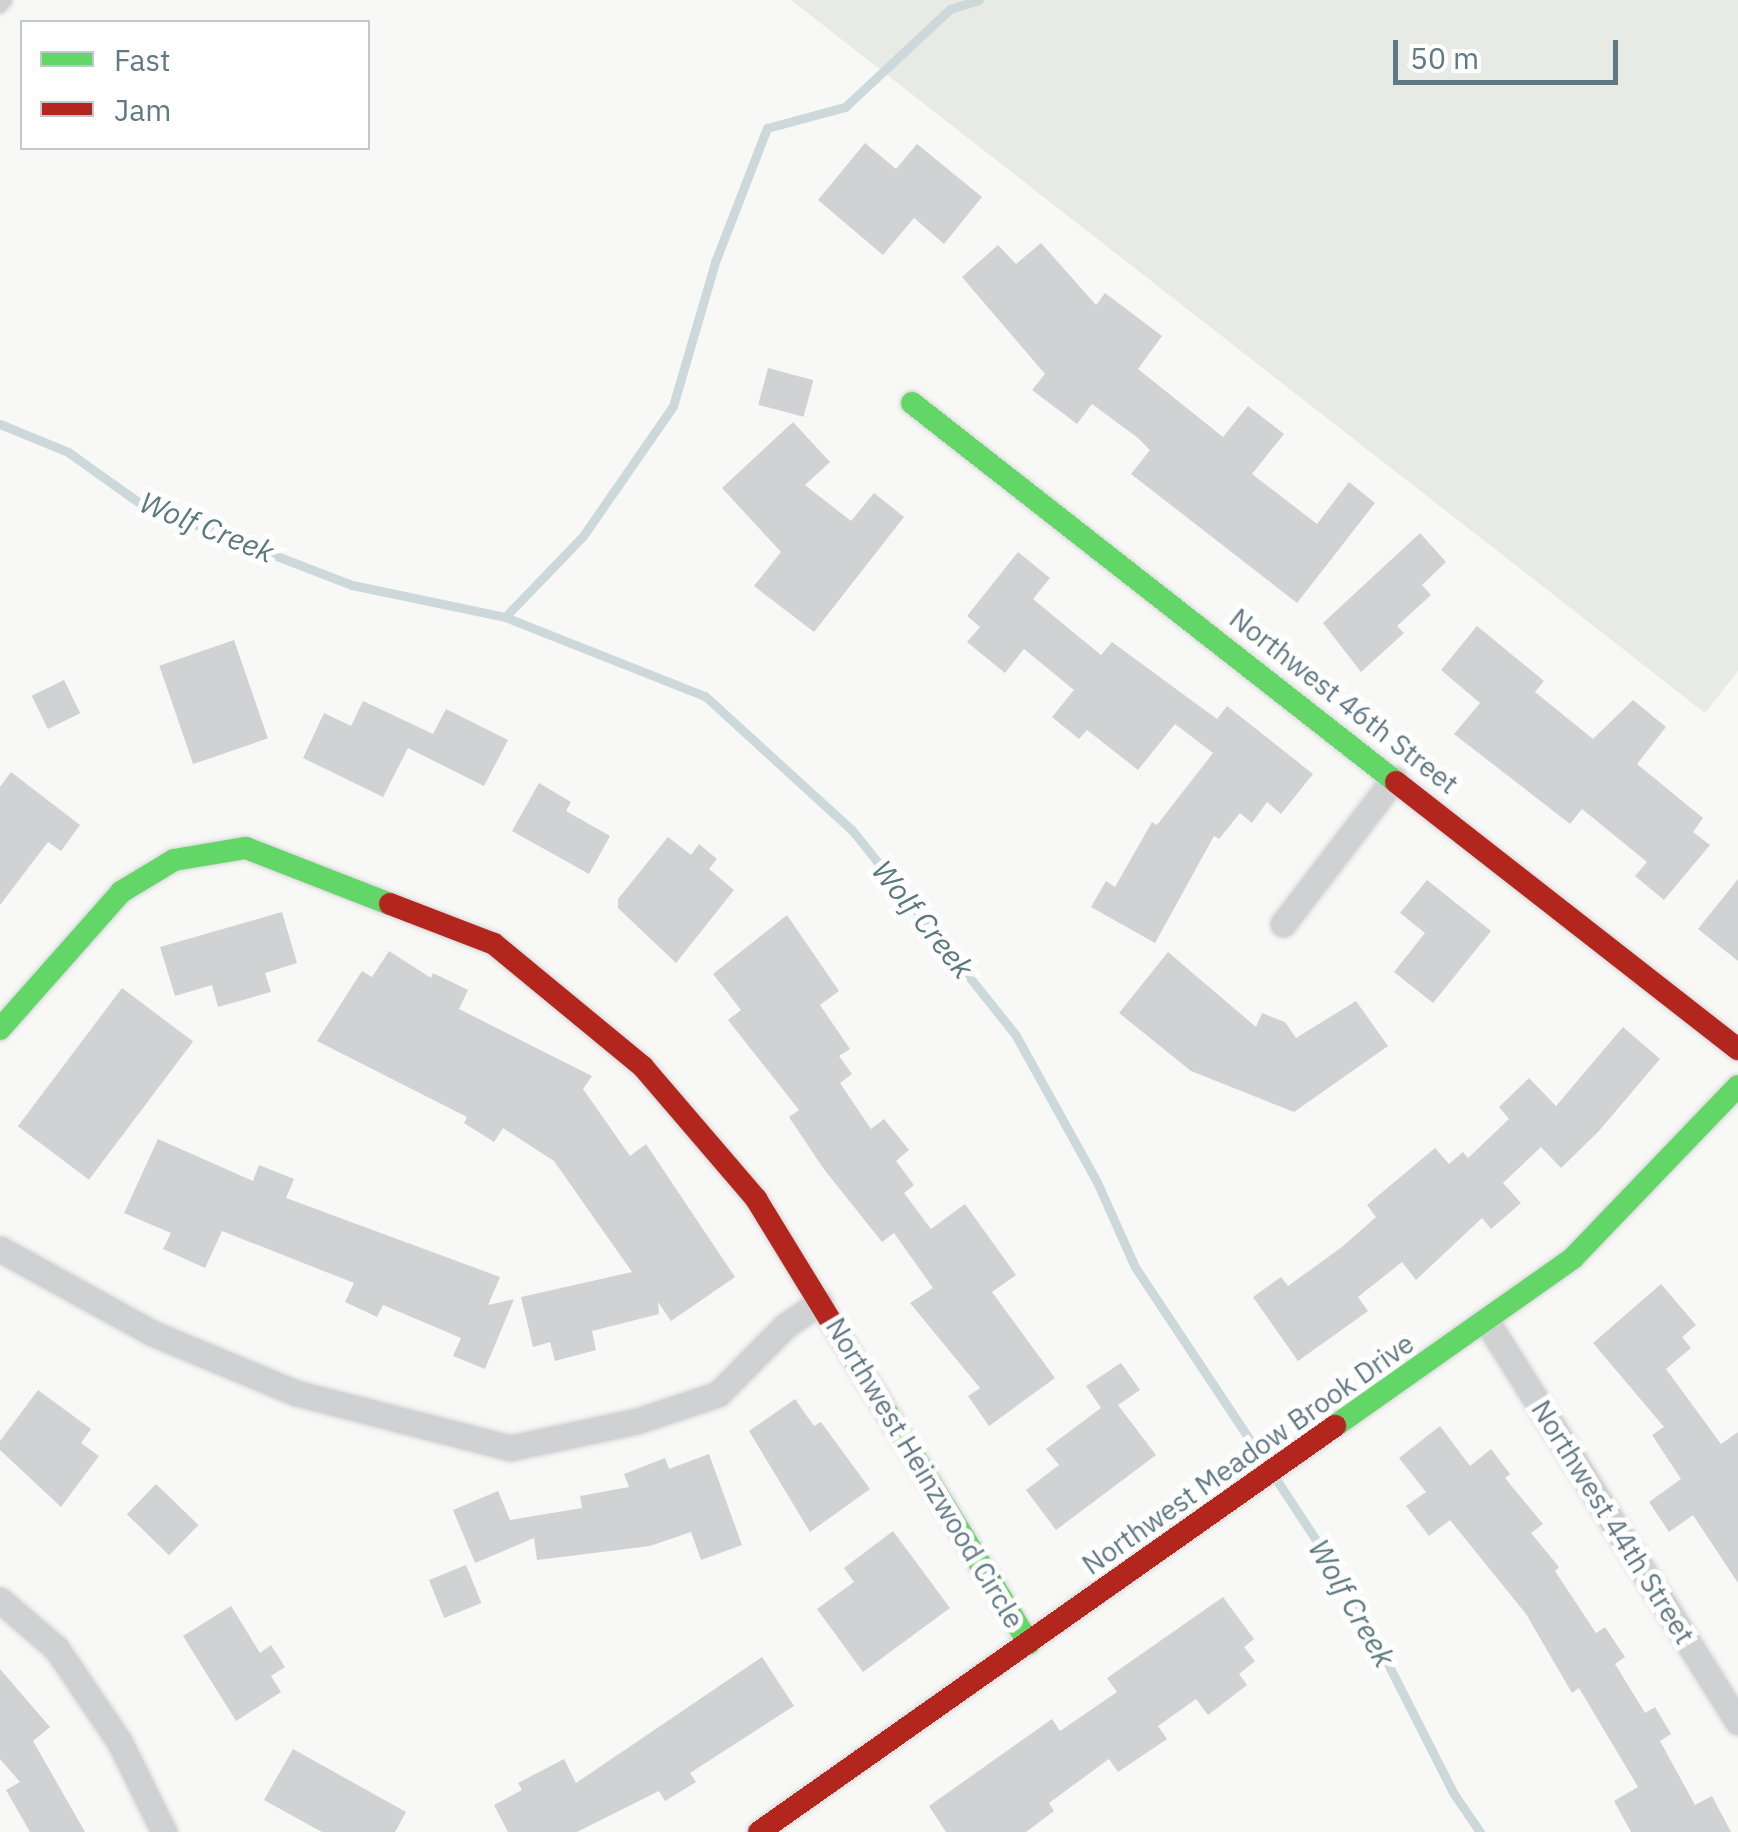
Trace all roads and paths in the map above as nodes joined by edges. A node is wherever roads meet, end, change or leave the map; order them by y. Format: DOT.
graph roads {
  1 [pos="6,0"];
  2 [pos="0,8"];
  3 [pos="912,403"];
  4 [pos="1394,779"];
  5 [pos="1283,924"];
  6 [pos="0,1029"];
  7 [pos="1738,1049"];
  8 [pos="1738,1086"];
  9 [pos="0,1250"];
  10 [pos="820,1302"];
  11 [pos="1488,1322"];
  12 [pos="0,1600"];
  13 [pos="1029,1643"];
  14 [pos="1738,1722"];
  15 [pos="164,1832"];
  16 [pos="759,1832"];
  1 -- 2 [label="lane"];
  3 -- 4 [label="street, Northwest 46th Street"];
  4 -- 5 [label="street"];
  4 -- 7 [label="street, Northwest 46th Street"];
  6 -- 10 [label="street, Northwest Heinzwood Circle"];
  8 -- 11 [label="street, Northwest Meadow Brook Drive"];
  9 -- 10 [label="street, Northwest Heinzwood Circle"];
  10 -- 13 [label="street, Northwest Heinzwood Circle"];
  11 -- 13 [label="street, Northwest Meadow Brook Drive"];
  11 -- 14 [label="street, Northwest 44th Street"];
  12 -- 15 [label="street"];
  13 -- 16 [label="street, Northwest Meadow Brook Drive"];
}
